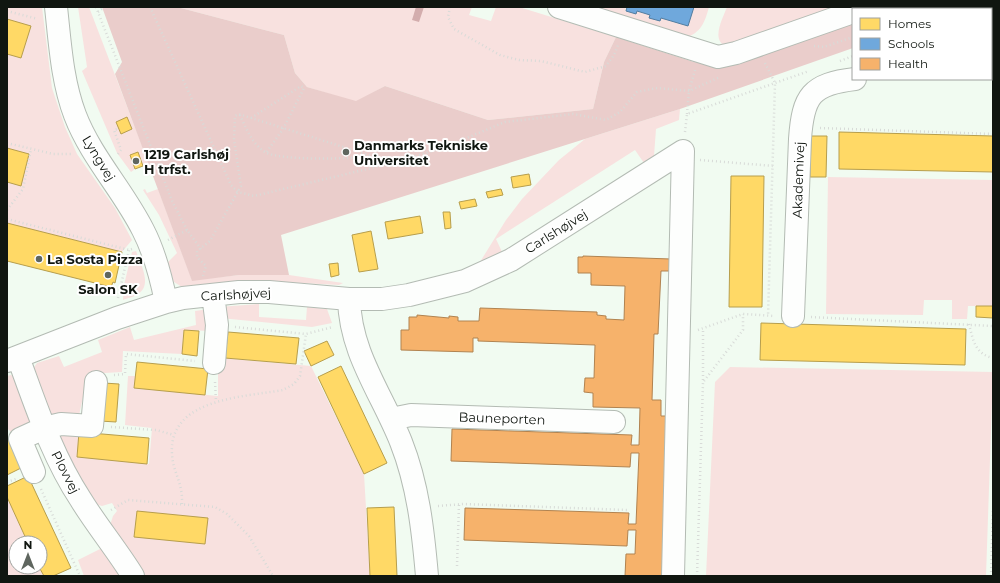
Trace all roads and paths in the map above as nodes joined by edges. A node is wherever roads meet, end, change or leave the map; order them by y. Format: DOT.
graph roads {
  1 [pos="96,7"];
  2 [pos="104,7"];
  3 [pos="150,7"];
  4 [pos="450,7"];
  5 [pos="559,7"];
  6 [pos="7,11"];
  7 [pos="98,12"];
  8 [pos="852,12"];
  9 [pos="57,15"];
  10 [pos="626,28"];
  11 [pos="852,37"];
  12 [pos="811,46"];
  13 [pos="701,53"];
  14 [pos="852,56"];
  15 [pos="764,60"];
  16 [pos="839,61"];
  17 [pos="811,70"];
  18 [pos="723,76"];
  19 [pos="852,79"];
  20 [pos="776,82"];
  21 [pos="689,90"];
  22 [pos="239,114"];
  23 [pos="688,114"];
  24 [pos="250,118"];
  25 [pos="801,128"];
  26 [pos="283,129"];
  27 [pos="993,134"];
  28 [pos="7,143"];
  29 [pos="31,149"];
  30 [pos="92,150"];
  31 [pos="266,153"];
  32 [pos="683,155"];
  33 [pos="372,156"];
  34 [pos="397,162"];
  35 [pos="774,166"];
  36 [pos="238,192"];
  37 [pos="7,210"];
  38 [pos="7,219"];
  39 [pos="187,230"];
  40 [pos="151,246"];
  41 [pos="201,249"];
  42 [pos="129,250"];
  43 [pos="207,295"];
  44 [pos="349,300"];
  45 [pos="115,302"];
  46 [pos="166,302"];
  47 [pos="743,314"];
  48 [pos="768,316"];
  49 [pos="793,316"];
  50 [pos="351,324"];
  51 [pos="969,324"];
  52 [pos="217,325"];
  53 [pos="993,326"];
  54 [pos="703,328"];
  55 [pos="306,334"];
  56 [pos="679,337"];
  57 [pos="993,358"];
  58 [pos="12,359"];
  59 [pos="214,363"];
  60 [pos="96,382"];
  61 [pos="703,382"];
  62 [pos="391,419"];
  63 [pos="614,422"];
  64 [pos="92,426"];
  65 [pos="44,428"];
  66 [pos="174,435"];
  67 [pos="34,472"];
  68 [pos="182,504"];
  69 [pos="459,504"];
  70 [pos="419,507"];
  71 [pos="993,508"];
  72 [pos="628,510"];
  73 [pos="95,520"];
  74 [pos="457,566"];
  75 [pos="80,576"];
  76 [pos="133,576"];
  77 [pos="273,576"];
  78 [pos="427,576"];
  79 [pos="672,576"];
  80 [pos="697,576"];
  81 [pos="991,576"];
  1 -- 7 [label="path"];
  2 -- 7 [label="path"];
  3 -- 36 [label="path"];
  4 -- 10 [label="path"];
  5 -- 10 [label="street"];
  6 -- 9 [label="path"];
  7 -- 39 [label="path"];
  8 -- 13 [label="street"];
  9 -- 30 [label="street, Lyngvej"];
  10 -- 13 [label="street"];
  11 -- 12 [label="path"];
  13 -- 21 [label="path"];
  14 -- 16 [label="path"];
  15 -- 20 [label="path"];
  17 -- 20 [label="path"];
  18 -- 21 [label="path"];
  19 -- 25 [label="street, Akademivej"];
  20 -- 23 [label="path"];
  20 -- 35 [label="path"];
  21 -- 23 [label="path"];
  21 -- 34 [label="path"];
  22 -- 24 [label="path"];
  22 -- 31 [label="path"];
  22 -- 36 [label="path"];
  23 -- 32 [label="path"];
  24 -- 26 [label="path"];
  24 -- 26 [label="path"];
  25 -- 27 [label="path"];
  25 -- 49 [label="street, Akademivej"];
  26 -- 31 [label="path"];
  26 -- 33 [label="path"];
  28 -- 29 [label="path"];
  29 -- 30 [label="path"];
  29 -- 37 [label="path"];
  30 -- 40 [label="street, Lyngvej"];
  31 -- 33 [label="path"];
  32 -- 35 [label="path"];
  32 -- 44 [label="street, Carlshøjvej"];
  32 -- 56 [label="street"];
  33 -- 34 [label="path"];
  34 -- 36 [label="path"];
  35 -- 48 [label="path"];
  36 -- 41 [label="path"];
  38 -- 42 [label="path"];
  39 -- 40 [label="path"];
  39 -- 41 [label="path"];
  40 -- 42 [label="path"];
  40 -- 46 [label="street, Lyngvej"];
  41 -- 43 [label="path"];
  42 -- 45 [label="path"];
  43 -- 44 [label="street, Carlshøjvej"];
  43 -- 46 [label="street, Carlshøjvej"];
  43 -- 52 [label="street"];
  44 -- 50 [label="street"];
  46 -- 58 [label="street, Carlshøjvej"];
  47 -- 48 [label="path"];
  47 -- 54 [label="path"];
  47 -- 61 [label="path"];
  48 -- 49 [label="path"];
  49 -- 51 [label="path"];
  50 -- 55 [label="path"];
  50 -- 62 [label="street"];
  51 -- 53 [label="path"];
  51 -- 57 [label="path"];
  52 -- 55 [label="path"];
  52 -- 59 [label="street"];
  54 -- 56 [label="path"];
  54 -- 61 [label="path"];
  55 -- 66 [label="path"];
  56 -- 79 [label="street"];
  58 -- 65 [label="street, Plovvej"];
  59 -- 60 [label="path"];
  60 -- 64 [label="street"];
  61 -- 80 [label="path"];
  62 -- 63 [label="street, Bauneporten"];
  62 -- 70 [label="street"];
  64 -- 65 [label="street"];
  64 -- 66 [label="path"];
  65 -- 67 [label="street"];
  65 -- 73 [label="street, Plovvej"];
  66 -- 68 [label="path"];
  67 -- 75 [label="path"];
  68 -- 73 [label="path"];
  68 -- 77 [label="path"];
  69 -- 70 [label="path"];
  69 -- 72 [label="path"];
  69 -- 74 [label="path"];
  70 -- 78 [label="street"];
  71 -- 81 [label="path"];
  73 -- 76 [label="street, Plovvej"];
}
